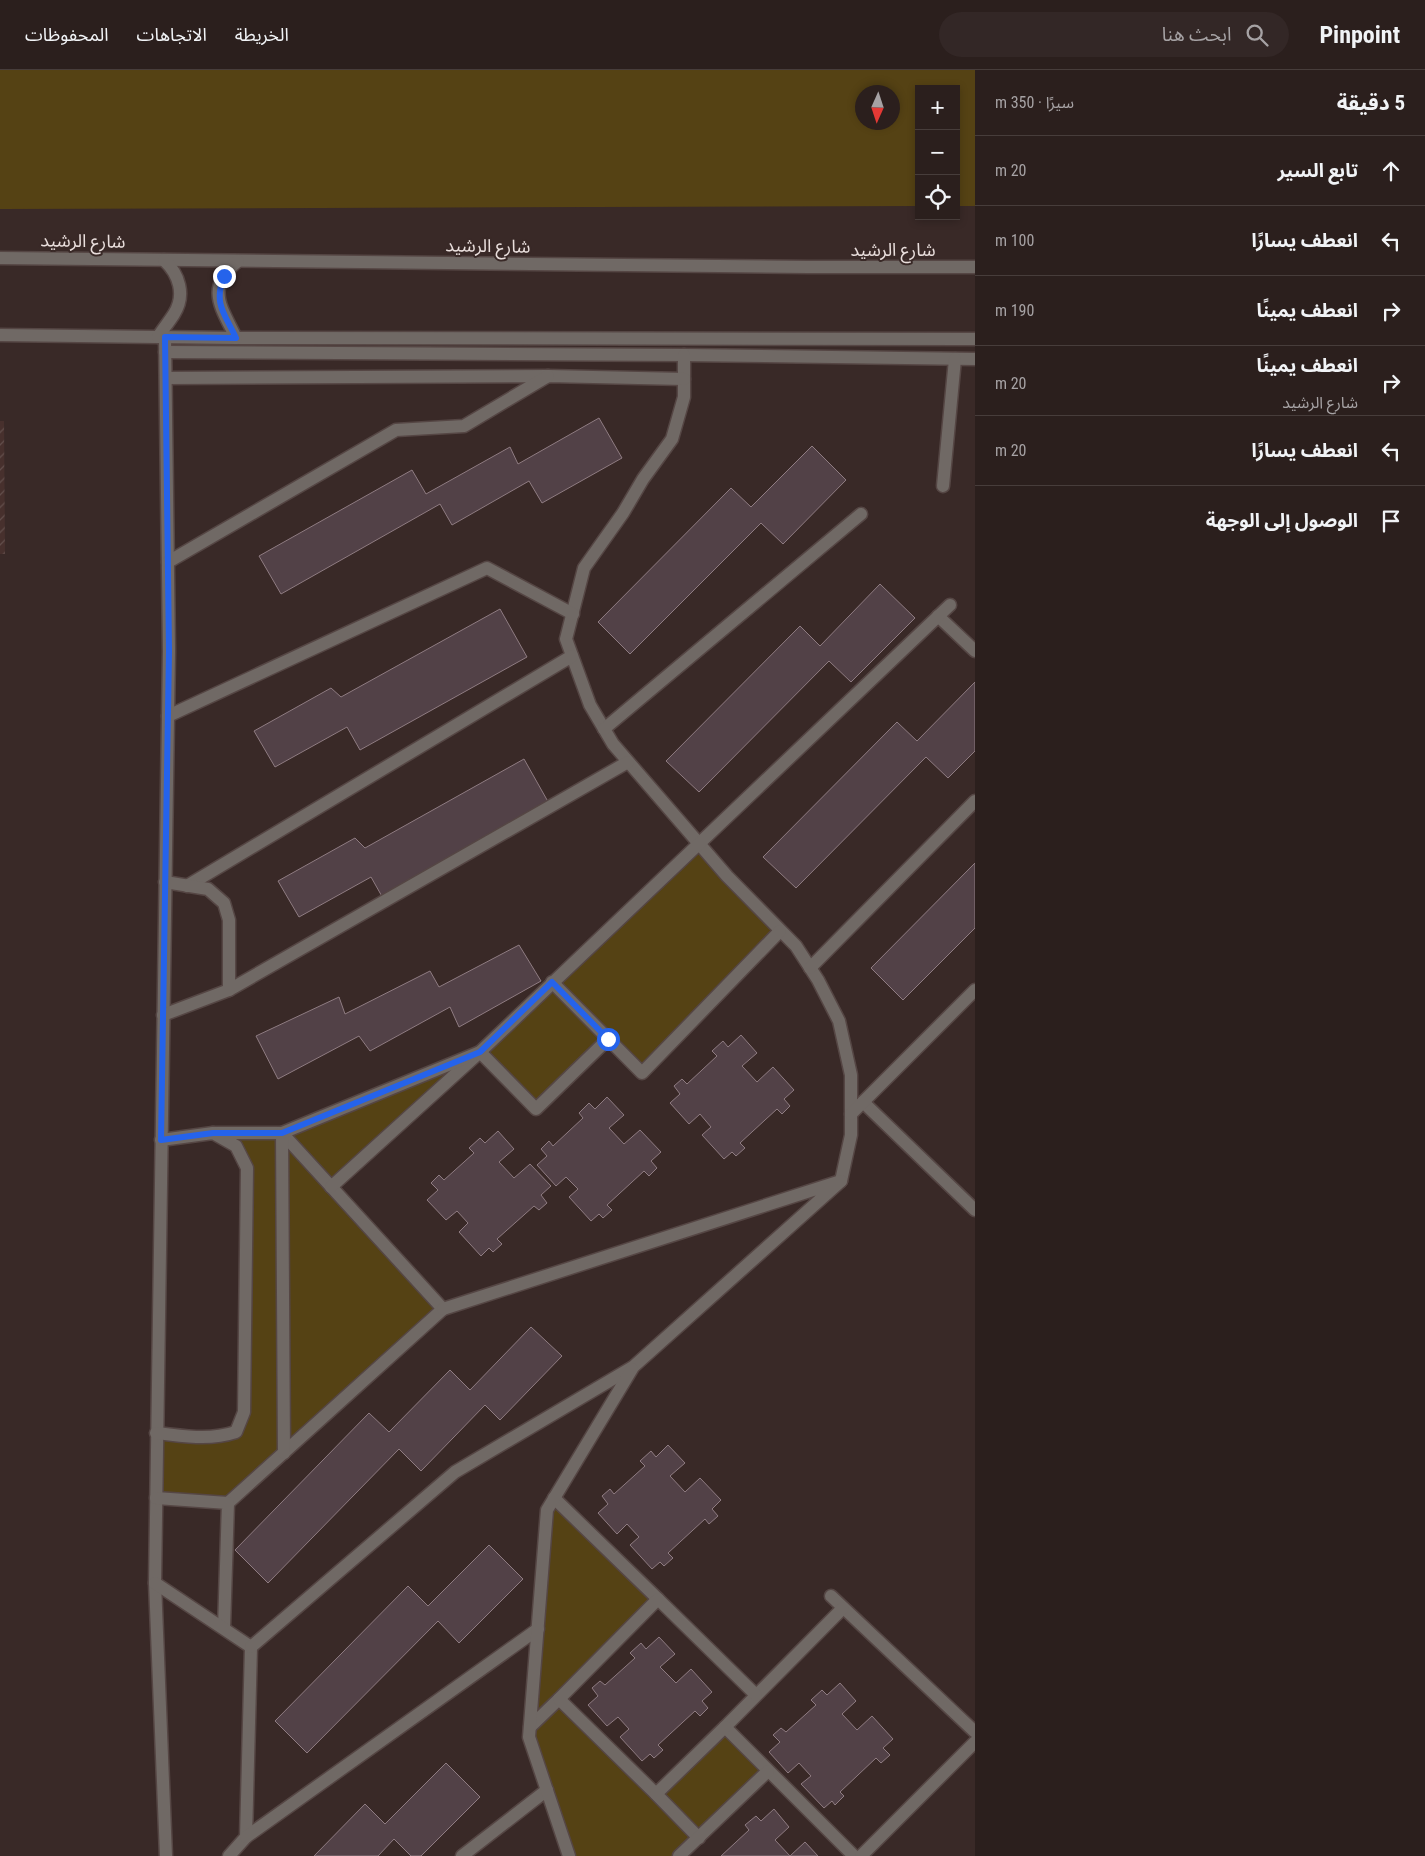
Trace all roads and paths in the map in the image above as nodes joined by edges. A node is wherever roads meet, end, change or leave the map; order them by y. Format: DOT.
graph roads {
  1 [pos="0,258"];
  2 [pos="164,260"];
  3 [pos="238,261"];
  4 [pos="975,267"];
  5 [pos="0,334"];
  6 [pos="161,337"];
  7 [pos="236,338"];
  8 [pos="975,339"];
  9 [pos="166,352"];
  10 [pos="684,355"];
  11 [pos="955,359"];
  12 [pos="975,359"];
  13 [pos="548,376"];
  14 [pos="166,378"];
  15 [pos="684,379"];
  16 [pos="943,486"];
  17 [pos="861,514"];
  18 [pos="168,562"];
  19 [pos="950,605"];
  20 [pos="573,614"];
  21 [pos="938,616"];
  22 [pos="975,651"];
  23 [pos="572,656"];
  24 [pos="168,716"];
  25 [pos="604,729"];
  26 [pos="628,762"];
  27 [pos="975,801"];
  28 [pos="698,843"];
  29 [pos="165,882"];
  30 [pos="187,886"];
  31 [pos="780,931"];
  32 [pos="810,968"];
  33 [pos="552,982"];
  34 [pos="229,990"];
  35 [pos="975,990"];
  36 [pos="163,1015"];
  37 [pos="608,1039"];
  38 [pos="480,1052"];
  39 [pos="864,1102"];
  40 [pos="851,1114"];
  41 [pos="213,1133"];
  42 [pos="282,1133"];
  43 [pos="161,1140"];
  44 [pos="840,1181"];
  45 [pos="331,1187"];
  46 [pos="975,1210"];
  47 [pos="442,1309"];
  48 [pos="633,1367"];
  49 [pos="156,1433"];
  50 [pos="284,1453"];
  51 [pos="156,1498"];
  52 [pos="554,1498"];
  53 [pos="228,1502"];
  54 [pos="155,1583"];
  55 [pos="831,1596"];
  56 [pos="658,1599"];
  57 [pos="843,1608"];
  58 [pos="224,1628"];
  59 [pos="538,1629"];
  60 [pos="251,1647"];
  61 [pos="756,1695"];
  62 [pos="559,1699"];
  63 [pos="530,1727"];
  64 [pos="725,1727"];
  65 [pos="975,1732"];
  66 [pos="975,1742"];
  67 [pos="768,1771"];
  68 [pos="547,1790"];
  69 [pos="656,1794"];
  70 [pos="246,1837"];
  71 [pos="699,1838"];
  72 [pos="166,1856"];
  73 [pos="229,1856"];
  74 [pos="462,1856"];
  75 [pos="569,1856"];
  76 [pos="679,1856"];
  77 [pos="854,1856"];
  78 [pos="861,1856"];
  1 -- 2 [label="street, شارع الرشيد"];
  2 -- 3 [label="street, شارع الرشيد"];
  2 -- 6 [label="street"];
  3 -- 4 [label="street, شارع الرشيد"];
  3 -- 7 [label="street"];
  5 -- 6 [label="street"];
  6 -- 7 [label="street"];
  6 -- 9 [label="street"];
  7 -- 8 [label="street"];
  9 -- 10 [label="street"];
  9 -- 14 [label="street"];
  10 -- 11 [label="street"];
  10 -- 15 [label="street"];
  11 -- 12 [label="street"];
  11 -- 16 [label="street"];
  13 -- 14 [label="street"];
  13 -- 15 [label="street"];
  13 -- 18 [label="street"];
  14 -- 18 [label="street"];
  15 -- 20 [label="street"];
  17 -- 25 [label="street"];
  18 -- 24 [label="street"];
  19 -- 21 [label="street"];
  20 -- 23 [label="street"];
  20 -- 24 [label="street"];
  21 -- 22 [label="street"];
  21 -- 28 [label="street"];
  23 -- 25 [label="street"];
  23 -- 30 [label="street"];
  24 -- 29 [label="street"];
  25 -- 26 [label="street"];
  26 -- 28 [label="street"];
  26 -- 34 [label="street"];
  27 -- 32 [label="street"];
  28 -- 31 [label="street"];
  28 -- 33 [label="street"];
  29 -- 30 [label="street"];
  29 -- 36 [label="street"];
  30 -- 34 [label="street"];
  31 -- 32 [label="street"];
  31 -- 37 [label="street"];
  32 -- 40 [label="street"];
  33 -- 37 [label="street"];
  33 -- 38 [label="street"];
  34 -- 36 [label="street"];
  35 -- 39 [label="street"];
  36 -- 43 [label="street"];
  37 -- 38 [label="street"];
  38 -- 42 [label="street"];
  38 -- 45 [label="street"];
  39 -- 40 [label="street"];
  39 -- 46 [label="street"];
  40 -- 44 [label="street"];
  41 -- 42 [label="street"];
  41 -- 43 [label="street"];
  41 -- 49 [label="street"];
  42 -- 45 [label="street"];
  42 -- 50 [label="street"];
  43 -- 49 [label="street"];
  44 -- 47 [label="street"];
  44 -- 48 [label="street"];
  45 -- 47 [label="street"];
  47 -- 50 [label="street"];
  48 -- 52 [label="street"];
  48 -- 60 [label="street"];
  49 -- 51 [label="street"];
  50 -- 53 [label="street"];
  51 -- 53 [label="street"];
  51 -- 54 [label="street"];
  52 -- 56 [label="street"];
  52 -- 59 [label="street"];
  53 -- 58 [label="street"];
  54 -- 58 [label="street"];
  54 -- 72 [label="street"];
  55 -- 57 [label="street"];
  56 -- 61 [label="street"];
  56 -- 62 [label="street"];
  57 -- 61 [label="street"];
  57 -- 65 [label="street"];
  58 -- 60 [label="street"];
  59 -- 63 [label="street"];
  59 -- 70 [label="street"];
  60 -- 70 [label="street"];
  61 -- 64 [label="street"];
  62 -- 63 [label="street"];
  62 -- 69 [label="street"];
  63 -- 68 [label="street"];
  64 -- 67 [label="street"];
  64 -- 69 [label="street"];
  66 -- 78 [label="street"];
  67 -- 71 [label="street"];
  67 -- 77 [label="street"];
  68 -- 74 [label="street"];
  68 -- 75 [label="street"];
  69 -- 71 [label="street"];
  70 -- 73 [label="street"];
  71 -- 76 [label="street"];
}
